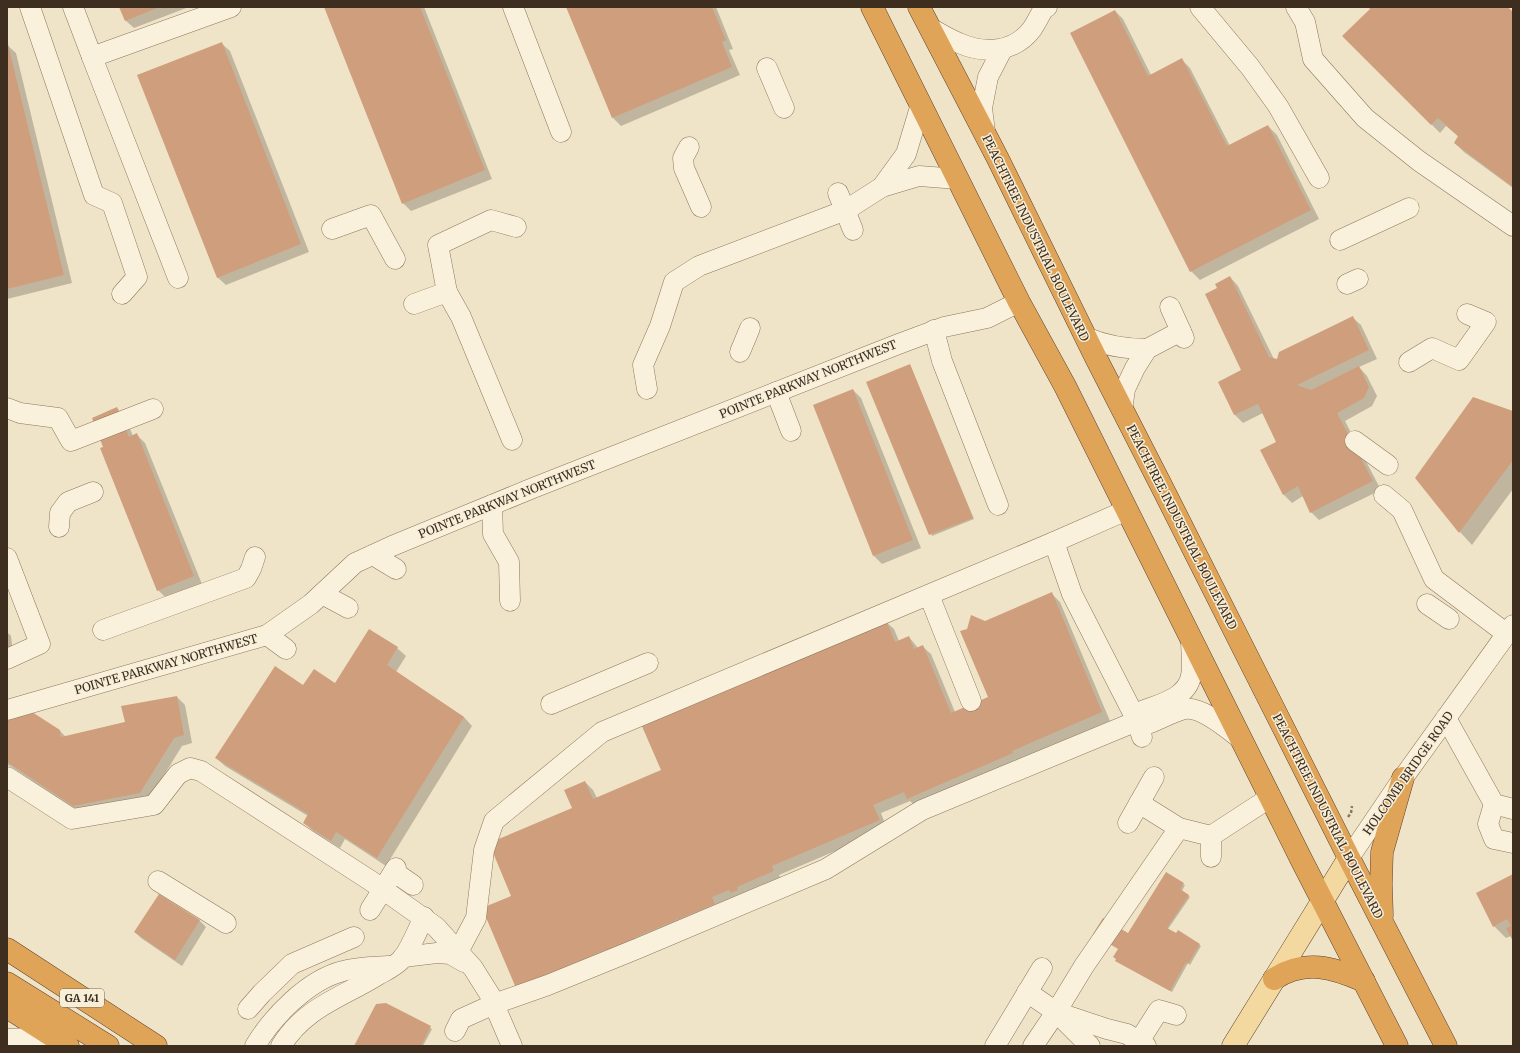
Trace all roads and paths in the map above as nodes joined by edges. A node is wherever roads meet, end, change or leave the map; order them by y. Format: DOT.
graph roads {
  1 [pos="30,7"];
  2 [pos="73,7"];
  3 [pos="231,7"];
  4 [pos="513,7"];
  5 [pos="872,7"];
  6 [pos="919,7"];
  7 [pos="1047,7"];
  8 [pos="1200,7"];
  9 [pos="1296,7"];
  10 [pos="929,27"];
  11 [pos="1002,50"];
  12 [pos="92,57"];
  13 [pos="767,68"];
  14 [pos="921,104"];
  15 [pos="784,108"];
  16 [pos="561,132"];
  17 [pos="986,136"];
  18 [pos="689,147"];
  19 [pos="1319,178"];
  20 [pos="958,179"];
  21 [pos="882,187"];
  22 [pos="842,201"];
  23 [pos="701,207"];
  24 [pos="1410,208"];
  25 [pos="1513,226"];
  26 [pos="516,227"];
  27 [pos="332,229"];
  28 [pos="853,230"];
  29 [pos="1340,240"];
  30 [pos="395,259"];
  31 [pos="178,278"];
  32 [pos="447,292"];
  33 [pos="122,294"];
  34 [pos="1019,302"];
  35 [pos="414,304"];
  36 [pos="1170,307"];
  37 [pos="1467,314"];
  38 [pos="750,328"];
  39 [pos="934,330"];
  40 [pos="1085,337"];
  41 [pos="1147,349"];
  42 [pos="740,352"];
  43 [pos="1409,362"];
  44 [pos="647,389"];
  45 [pos="776,392"];
  46 [pos="7,408"];
  47 [pos="153,409"];
  48 [pos="1122,410"];
  49 [pos="791,430"];
  50 [pos="512,440"];
  51 [pos="1355,441"];
  52 [pos="1388,465"];
  53 [pos="93,492"];
  54 [pos="1384,495"];
  55 [pos="492,505"];
  56 [pos="998,505"];
  57 [pos="1127,510"];
  58 [pos="60,527"];
  59 [pos="1054,542"];
  60 [pos="373,555"];
  61 [pos="255,557"];
  62 [pos="7,558"];
  63 [pos="396,569"];
  64 [pos="322,594"];
  65 [pos="929,595"];
  66 [pos="510,601"];
  67 [pos="1427,604"];
  68 [pos="348,608"];
  69 [pos="1449,618"];
  70 [pos="103,630"];
  71 [pos="1510,630"];
  72 [pos="267,635"];
  73 [pos="1191,638"];
  74 [pos="286,649"];
  75 [pos="7,659"];
  76 [pos="648,663"];
  77 [pos="971,701"];
  78 [pos="551,704"];
  79 [pos="7,710"];
  80 [pos="1446,718"];
  81 [pos="1140,729"];
  82 [pos="1242,740"];
  83 [pos="7,777"];
  84 [pos="1154,777"];
  85 [pos="1403,778"];
  86 [pos="1271,797"];
  87 [pos="1139,803"];
  88 [pos="1352,806"];
  89 [pos="1504,807"];
  90 [pos="1353,816"];
  91 [pos="1128,823"];
  92 [pos="1179,828"];
  93 [pos="1211,836"];
  94 [pos="1513,843"];
  95 [pos="1211,857"];
  96 [pos="1349,858"];
  97 [pos="158,881"];
  98 [pos="412,884"];
  99 [pos="382,888"];
  100 [pos="1323,899"];
  101 [pos="370,910"];
  102 [pos="424,917"];
  103 [pos="226,922"];
  104 [pos="1383,924"];
  105 [pos="354,936"];
  106 [pos="7,949"];
  107 [pos="458,952"];
  108 [pos="399,961"];
  109 [pos="473,968"];
  110 [pos="1042,968"];
  111 [pos="1274,979"];
  112 [pos="1364,980"];
  113 [pos="7,983"];
  114 [pos="1027,992"];
  115 [pos="494,1004"];
  116 [pos="7,1007"];
  117 [pos="248,1009"];
  118 [pos="1056,1012"];
  119 [pos="1176,1016"];
  120 [pos="455,1031"];
  121 [pos="7,1039"];
  122 [pos="61,1042"];
  123 [pos="1140,1044"];
  124 [pos="108,1046"];
  125 [pos="156,1046"];
  126 [pos="255,1046"];
  127 [pos="281,1046"];
  128 [pos="512,1046"];
  129 [pos="995,1046"];
  130 [pos="1033,1046"];
  131 [pos="1090,1046"];
  132 [pos="1234,1046"];
  133 [pos="1397,1046"];
  134 [pos="1446,1046"];
  1 -- 33 [label="street"];
  2 -- 12 [label="street"];
  3 -- 12 [label="street"];
  4 -- 16 [label="street"];
  5 -- 14 [label="highway"];
  6 -- 10 [label="highway, PEACHTREE INDUSTRIAL BOULEVARD"];
  7 -- 11 [label="street"];
  8 -- 19 [label="street"];
  9 -- 25 [label="street"];
  10 -- 11 [label="street"];
  10 -- 17 [label="highway, PEACHTREE INDUSTRIAL BOULEVARD"];
  11 -- 17 [label="street"];
  12 -- 31 [label="street"];
  13 -- 15 [label="street"];
  14 -- 20 [label="highway"];
  14 -- 21 [label="street"];
  17 -- 40 [label="highway, PEACHTREE INDUSTRIAL BOULEVARD"];
  18 -- 23 [label="street"];
  20 -- 21 [label="street"];
  20 -- 34 [label="highway"];
  21 -- 22 [label="street"];
  22 -- 28 [label="street"];
  22 -- 44 [label="street"];
  24 -- 29 [label="street"];
  26 -- 32 [label="street"];
  27 -- 30 [label="street"];
  32 -- 35 [label="street"];
  32 -- 50 [label="street"];
  34 -- 39 [label="street, POINTE PARKWAY NORTHWEST"];
  34 -- 57 [label="highway"];
  36 -- 41 [label="street"];
  37 -- 43 [label="street"];
  38 -- 42 [label="street"];
  39 -- 45 [label="street, POINTE PARKWAY NORTHWEST"];
  39 -- 56 [label="street"];
  40 -- 41 [label="street"];
  40 -- 48 [label="highway, PEACHTREE INDUSTRIAL BOULEVARD"];
  41 -- 48 [label="street"];
  45 -- 49 [label="street"];
  45 -- 55 [label="street, POINTE PARKWAY NORTHWEST"];
  46 -- 47 [label="street"];
  48 -- 96 [label="highway, PEACHTREE INDUSTRIAL BOULEVARD"];
  51 -- 52 [label="street"];
  53 -- 58 [label="street"];
  54 -- 71 [label="street"];
  55 -- 60 [label="street, POINTE PARKWAY NORTHWEST"];
  55 -- 66 [label="street"];
  57 -- 59 [label="street"];
  57 -- 73 [label="highway"];
  59 -- 65 [label="street"];
  59 -- 81 [label="street"];
  60 -- 63 [label="street"];
  60 -- 64 [label="street, POINTE PARKWAY NORTHWEST"];
  61 -- 70 [label="street"];
  62 -- 75 [label="street"];
  64 -- 68 [label="street"];
  64 -- 72 [label="street, POINTE PARKWAY NORTHWEST"];
  65 -- 77 [label="street"];
  65 -- 107 [label="street"];
  67 -- 69 [label="street"];
  71 -- 80 [label="street, HOLCOMB BRIDGE ROAD"];
  72 -- 74 [label="street"];
  72 -- 79 [label="street, POINTE PARKWAY NORTHWEST"];
  73 -- 81 [label="street"];
  73 -- 82 [label="highway"];
  76 -- 78 [label="street"];
  80 -- 85 [label="street, HOLCOMB BRIDGE ROAD"];
  80 -- 89 [label="street"];
  81 -- 82 [label="street"];
  81 -- 115 [label="street"];
  82 -- 86 [label="highway"];
  83 -- 99 [label="street"];
  84 -- 87 [label="street"];
  85 -- 96 [label="street, HOLCOMB BRIDGE ROAD"];
  85 -- 104 [label="highway"];
  86 -- 93 [label="street"];
  86 -- 100 [label="highway"];
  87 -- 91 [label="street"];
  87 -- 92 [label="street"];
  88 -- 90 [label="path"];
  89 -- 94 [label="street"];
  92 -- 93 [label="street"];
  92 -- 118 [label="street"];
  93 -- 95 [label="street"];
  96 -- 100 [label="main road, HOLCOMB BRIDGE ROAD"];
  96 -- 104 [label="highway, PEACHTREE INDUSTRIAL BOULEVARD"];
  97 -- 103 [label="street"];
  98 -- 99 [label="street"];
  99 -- 101 [label="street"];
  99 -- 102 [label="street"];
  100 -- 111 [label="main road, HOLCOMB BRIDGE ROAD"];
  100 -- 112 [label="highway"];
  102 -- 107 [label="street"];
  102 -- 108 [label="street"];
  104 -- 134 [label="highway, PEACHTREE INDUSTRIAL BOULEVARD"];
  105 -- 117 [label="street"];
  106 -- 125 [label="highway, GA 141"];
  107 -- 109 [label="street"];
  108 -- 109 [label="street"];
  108 -- 126 [label="street"];
  108 -- 127 [label="street"];
  109 -- 115 [label="street"];
  110 -- 114 [label="street"];
  111 -- 112 [label="highway"];
  111 -- 132 [label="main road, HOLCOMB BRIDGE ROAD"];
  112 -- 133 [label="highway"];
  113 -- 124 [label="highway"];
  114 -- 118 [label="street"];
  114 -- 129 [label="street"];
  115 -- 120 [label="street"];
  115 -- 128 [label="street"];
  116 -- 122 [label="highway"];
  118 -- 123 [label="street"];
  118 -- 130 [label="street"];
  118 -- 131 [label="street"];
  119 -- 123 [label="street"];
  121 -- 122 [label="street"];
}
